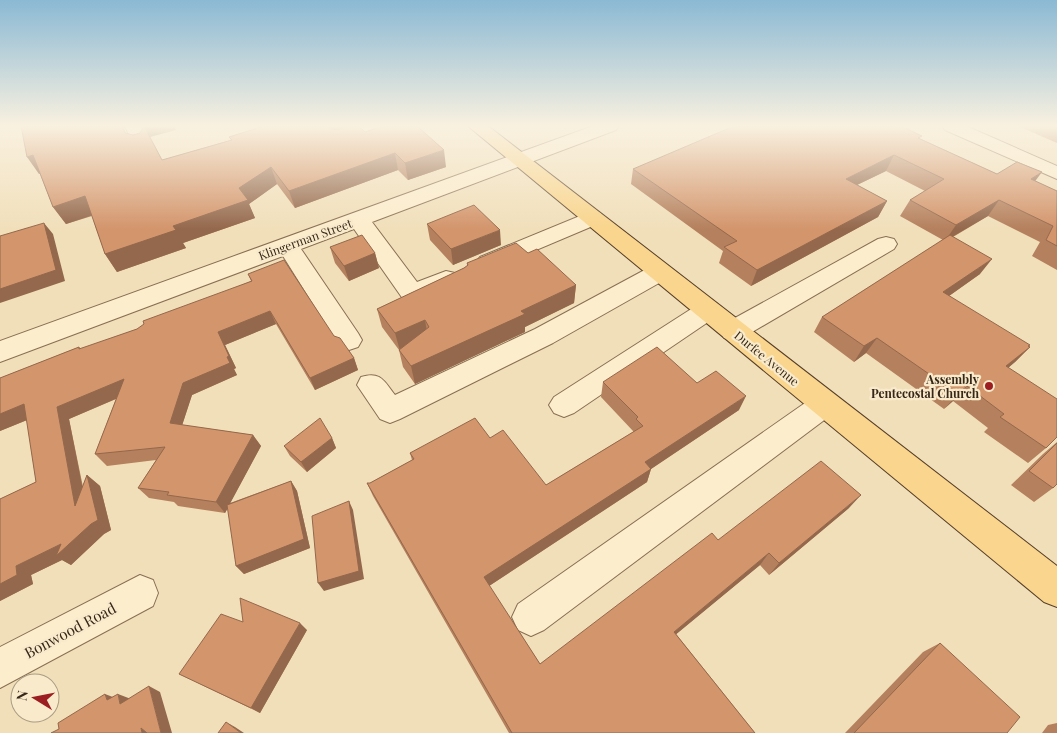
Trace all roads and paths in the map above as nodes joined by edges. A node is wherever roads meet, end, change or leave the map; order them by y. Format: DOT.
graph roads {
  1 [pos="516,160"];
  2 [pos="520,160"];
  3 [pos="1029,160"];
  4 [pos="1057,173"];
  5 [pos="592,218"];
  6 [pos="358,219"];
  7 [pos="886,244"];
  8 [pos="287,246"];
  9 [pos="660,272"];
  10 [pos="708,310"];
  11 [pos="734,331"];
  12 [pos="349,340"];
  13 [pos="0,352"];
  14 [pos="371,385"];
  15 [pos="825,404"];
  16 [pos="564,405"];
  17 [pos="1057,589"];
  18 [pos="140,593"];
  19 [pos="531,617"];
  20 [pos="0,668"];
  1 -- 6 [label="street, Klingerman Street"];
  2 -- 5 [label="main road, Durfee Avenue"];
  3 -- 4 [label="street"];
  5 -- 6 [label="street"];
  5 -- 9 [label="main road, Durfee Avenue"];
  6 -- 8 [label="street, Klingerman Street"];
  7 -- 11 [label="street"];
  8 -- 12 [label="street"];
  8 -- 13 [label="street, Klingerman Street"];
  9 -- 10 [label="main road, Durfee Avenue"];
  9 -- 14 [label="street"];
  10 -- 11 [label="main road, Durfee Avenue"];
  10 -- 16 [label="street"];
  11 -- 15 [label="main road, Durfee Avenue"];
  15 -- 17 [label="main road, Durfee Avenue"];
  15 -- 19 [label="street"];
  18 -- 20 [label="street, Bonwood Road"];
}
